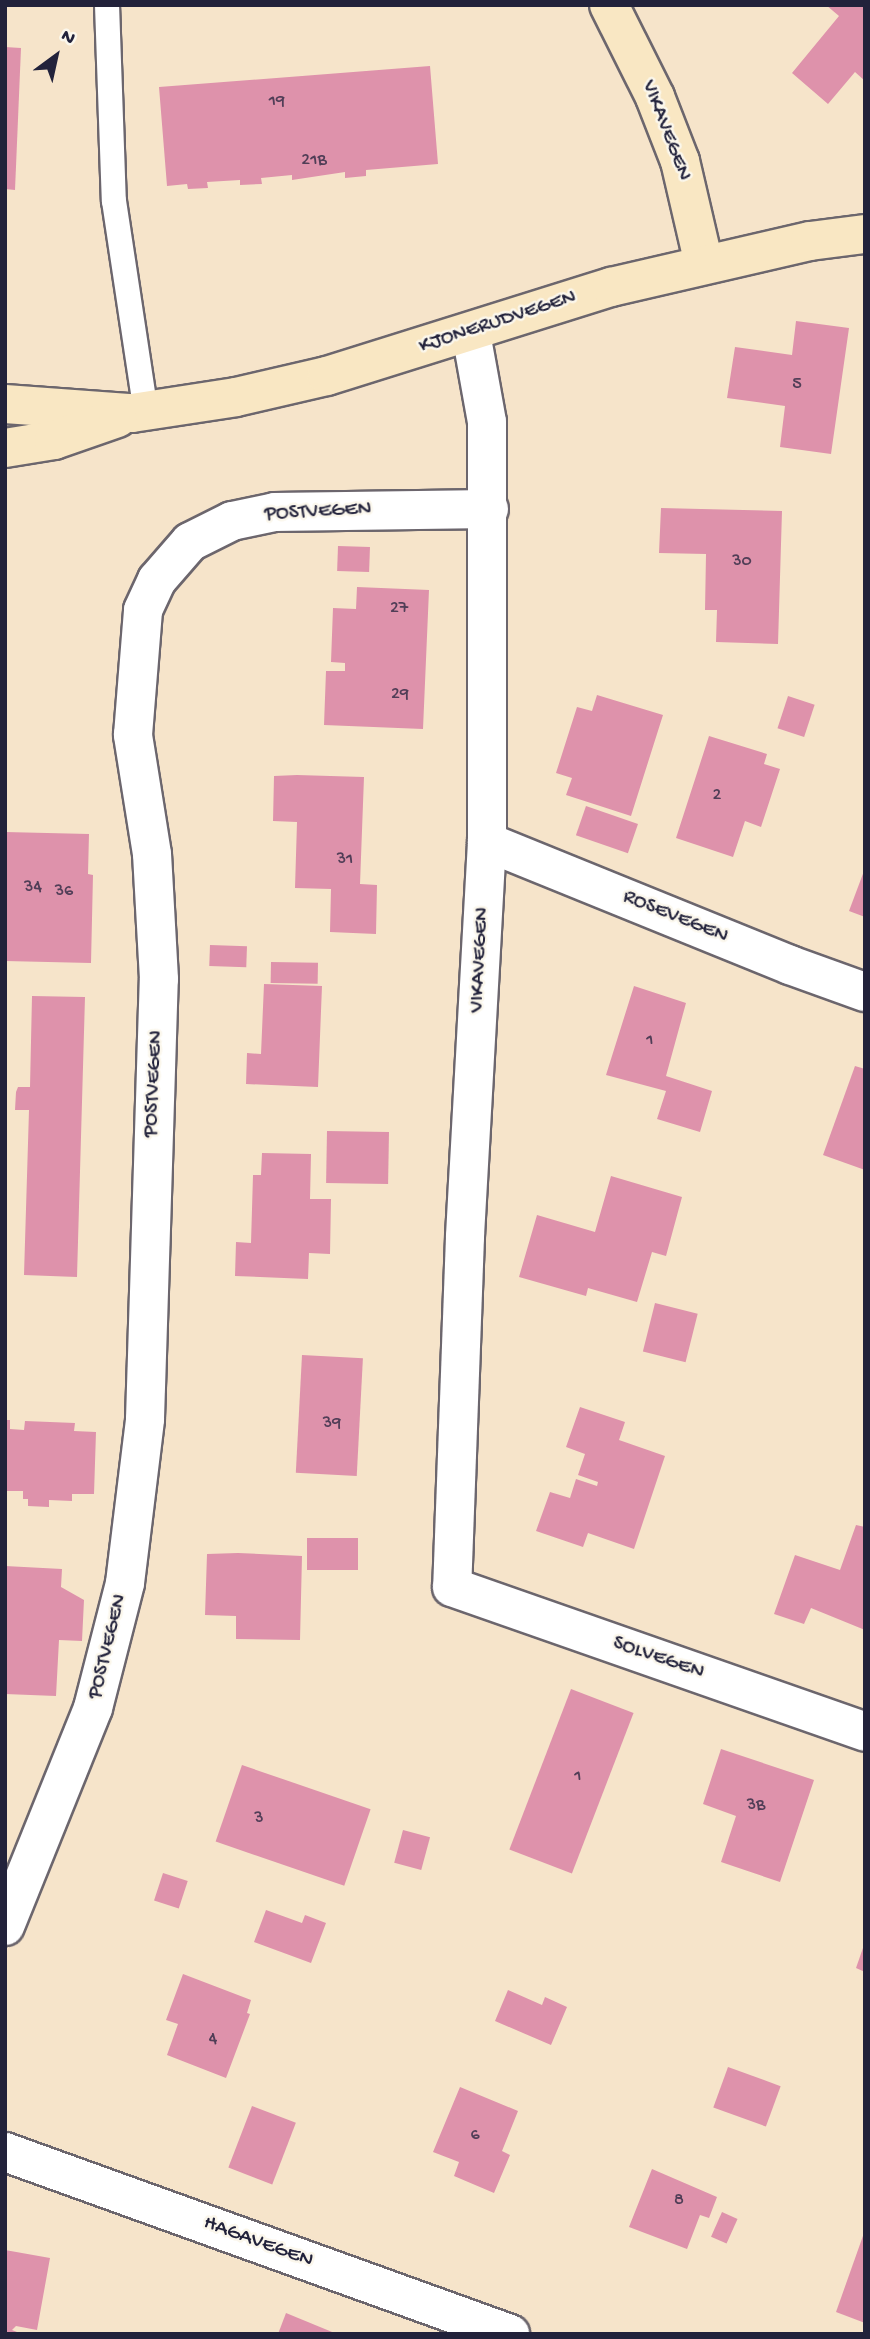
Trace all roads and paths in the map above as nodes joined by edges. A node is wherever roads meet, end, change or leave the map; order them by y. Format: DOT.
graph roads {
  1 [pos="107,5"];
  2 [pos="609,5"];
  3 [pos="865,234"];
  4 [pos="704,264"];
  5 [pos="471,333"];
  6 [pos="5,404"];
  7 [pos="139,412"];
  8 [pos="5,448"];
  9 [pos="489,509"];
  10 [pos="487,842"];
  11 [pos="865,992"];
  12 [pos="452,1587"];
  13 [pos="865,1732"];
  14 [pos="5,1926"];
  15 [pos="5,2152"];
  16 [pos="510,2334"];
  1 -- 7 [label="lane"];
  2 -- 4 [label="main road, VIKAVEGEN"];
  3 -- 4 [label="main road, KJONERUDVEGEN"];
  4 -- 5 [label="main road, KJONERUDVEGEN"];
  5 -- 7 [label="main road, KJONERUDVEGEN"];
  5 -- 9 [label="street, VIKAVEGEN"];
  6 -- 7 [label="main road, KJONERUDVEGEN"];
  7 -- 8 [label="main road, KJONERUDVEGEN"];
  9 -- 10 [label="street, VIKAVEGEN"];
  9 -- 14 [label="street, POSTVEGEN"];
  10 -- 11 [label="street, ROSEVEGEN"];
  10 -- 12 [label="street, VIKAVEGEN"];
  12 -- 13 [label="street, SOLVEGEN"];
  15 -- 16 [label="street, HAGAVEGEN"];
}
